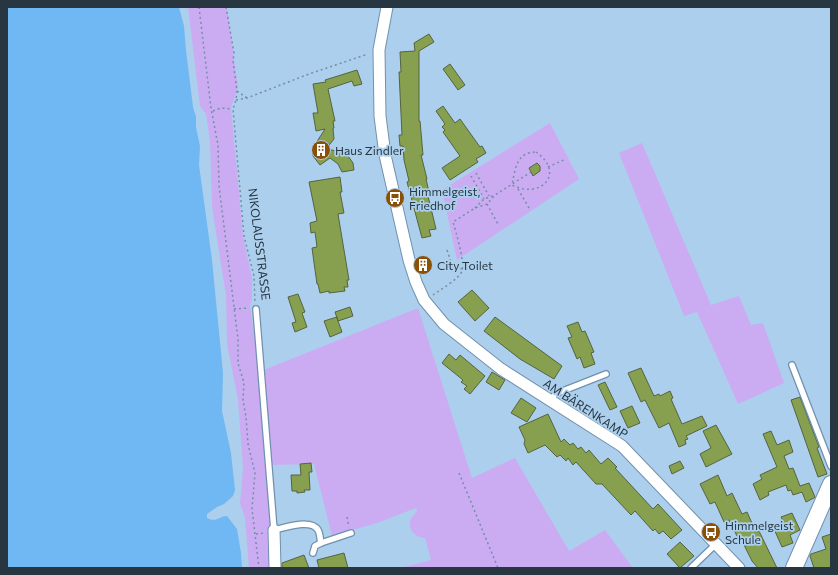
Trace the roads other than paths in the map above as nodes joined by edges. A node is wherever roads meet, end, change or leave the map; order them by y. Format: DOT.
graph roads {
  1 [pos="388,7"];
  2 [pos="256,309"];
  3 [pos="792,365"];
  4 [pos="606,374"];
  5 [pos="551,401"];
  6 [pos="831,466"];
  7 [pos="831,484"];
  8 [pos="274,530"];
  9 [pos="351,533"];
  10 [pos="321,542"];
  11 [pos="716,544"];
  12 [pos="313,554"];
  13 [pos="275,568"];
  14 [pos="691,568"];
  15 [pos="739,568"];
  16 [pos="794,568"];
  1 -- 5 [label="street, AM BÄRENKAMP"];
  2 -- 8 [label="lane, NIKOLAUSSTRASSE"];
  3 -- 6 [label="lane"];
  4 -- 5 [label="lane"];
  5 -- 11 [label="street, AM BÄRENKAMP"];
  7 -- 16 [label="street"];
  8 -- 10 [label="lane"];
  8 -- 13 [label="street, NIKOLAUSSTRASSE"];
  9 -- 10 [label="lane"];
  10 -- 12 [label="lane"];
  11 -- 14 [label="lane"];
  11 -- 15 [label="street, AM BÄRENKAMP"];
}
